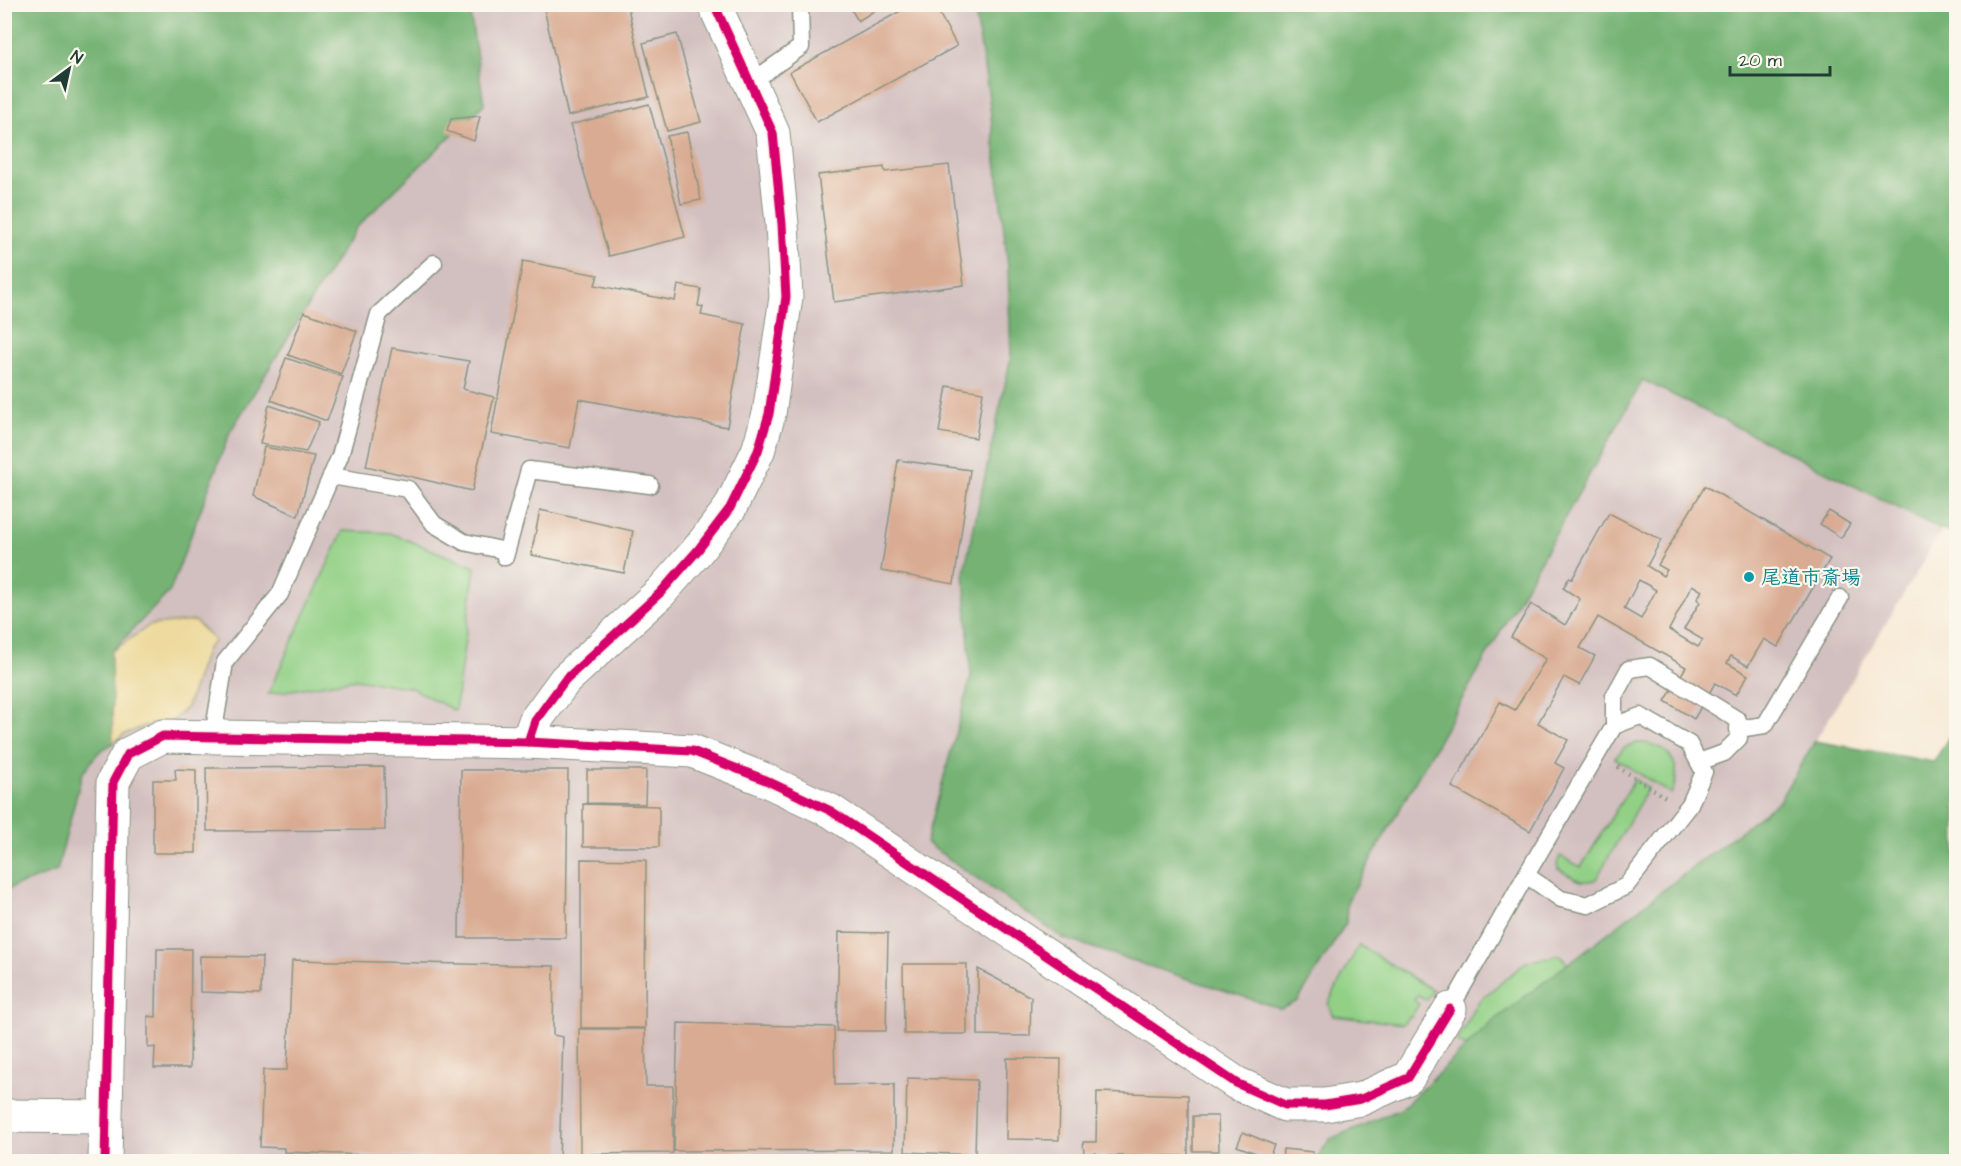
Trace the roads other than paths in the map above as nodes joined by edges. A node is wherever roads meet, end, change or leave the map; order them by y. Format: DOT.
graph roads {
  1 [pos="714,4"];
  2 [pos="800,4"];
  3 [pos="750,82"];
  4 [pos="434,263"];
  5 [pos="331,476"];
  6 [pos="650,485"];
  7 [pos="1840,598"];
  8 [pos="1614,726"];
  9 [pos="1738,729"];
  10 [pos="213,736"];
  11 [pos="528,742"];
  12 [pos="1699,762"];
  13 [pos="1526,875"];
  14 [pos="1450,1009"];
  15 [pos="4,1116"];
  16 [pos="105,1117"];
  17 [pos="105,1161"];
  1 -- 3 [label="street"];
  2 -- 3 [label="lane"];
  3 -- 11 [label="street"];
  4 -- 5 [label="lane"];
  5 -- 6 [label="lane"];
  5 -- 10 [label="lane"];
  7 -- 9 [label="lane"];
  8 -- 9 [label="lane"];
  8 -- 12 [label="lane"];
  8 -- 13 [label="lane"];
  9 -- 12 [label="lane"];
  10 -- 11 [label="street"];
  10 -- 16 [label="street"];
  11 -- 14 [label="street"];
  12 -- 13 [label="lane"];
  13 -- 14 [label="lane"];
  15 -- 16 [label="street"];
  16 -- 17 [label="street"];
}
